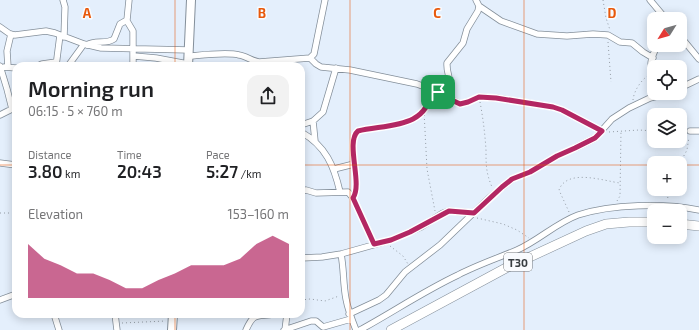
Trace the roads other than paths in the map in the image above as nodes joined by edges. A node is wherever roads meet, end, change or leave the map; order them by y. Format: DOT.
graph roads {
  1 [pos="63,0"];
  2 [pos="129,0"];
  3 [pos="191,0"];
  4 [pos="325,0"];
  5 [pos="476,0"];
  6 [pos="650,0"];
  7 [pos="479,6"];
  8 [pos="659,12"];
  9 [pos="127,21"];
  10 [pos="0,27"];
  11 [pos="11,34"];
  12 [pos="62,36"];
  13 [pos="85,44"];
  14 [pos="687,44"];
  15 [pos="133,49"];
  16 [pos="655,52"];
  17 [pos="134,56"];
  18 [pos="310,58"];
  19 [pos="653,58"];
  20 [pos="188,59"];
  21 [pos="699,59"];
  22 [pos="56,62"];
  23 [pos="71,62"];
  24 [pos="133,62"];
  25 [pos="264,62"];
  26 [pos="280,62"];
  27 [pos="0,66"];
  28 [pos="8,67"];
  29 [pos="12,68"];
  30 [pos="336,68"];
  31 [pos="699,79"];
  32 [pos="687,85"];
  33 [pos="7,88"];
  34 [pos="433,90"];
  35 [pos="0,91"];
  36 [pos="647,99"];
  37 [pos="0,108"];
  38 [pos="11,110"];
  39 [pos="0,115"];
  40 [pos="313,121"];
  41 [pos="305,124"];
  42 [pos="690,131"];
  43 [pos="699,131"];
  44 [pos="601,132"];
  45 [pos="305,135"];
  46 [pos="315,141"];
  47 [pos="0,163"];
  48 [pos="12,164"];
  49 [pos="354,164"];
  50 [pos="334,169"];
  51 [pos="305,190"];
  52 [pos="340,192"];
  53 [pos="699,210"];
  54 [pos="473,214"];
  55 [pos="647,222"];
  56 [pos="687,225"];
  57 [pos="699,226"];
  58 [pos="374,244"];
  59 [pos="341,254"];
  60 [pos="305,258"];
  61 [pos="12,296"];
  62 [pos="0,300"];
  63 [pos="350,317"];
  64 [pos="55,318"];
  65 [pos="116,318"];
  66 [pos="173,318"];
  67 [pos="252,318"];
  68 [pos="286,318"];
  69 [pos="59,330"];
  70 [pos="117,330"];
  71 [pos="172,330"];
  72 [pos="246,330"];
  73 [pos="285,330"];
  74 [pos="356,330"];
  75 [pos="360,330"];
  76 [pos="391,330"];
  1 -- 12 [label="street"];
  2 -- 9 [label="street"];
  3 -- 20 [label="street"];
  4 -- 18 [label="street"];
  5 -- 7 [label="street"];
  6 -- 8 [label="street"];
  7 -- 19 [label="street"];
  7 -- 34 [label="street"];
  9 -- 13 [label="street"];
  9 -- 15 [label="street"];
  10 -- 11 [label="street"];
  11 -- 12 [label="street"];
  11 -- 28 [label="street"];
  12 -- 13 [label="street"];
  12 -- 22 [label="street"];
  13 -- 15 [label="street"];
  13 -- 23 [label="street"];
  14 -- 21 [label="street"];
  15 -- 17 [label="street"];
  15 -- 20 [label="street"];
  16 -- 19 [label="street"];
  17 -- 20 [label="street"];
  17 -- 24 [label="street"];
  18 -- 26 [label="street"];
  18 -- 30 [label="street"];
  20 -- 25 [label="street"];
  27 -- 28 [label="street"];
  27 -- 33 [label="street"];
  28 -- 29 [label="street"];
  30 -- 34 [label="street"];
  30 -- 40 [label="street"];
  31 -- 32 [label="street"];
  33 -- 35 [label="street"];
  33 -- 38 [label="street"];
  34 -- 44 [label="street"];
  36 -- 44 [label="street"];
  37 -- 38 [label="street"];
  38 -- 39 [label="street"];
  40 -- 41 [label="street"];
  40 -- 46 [label="street"];
  42 -- 43 [label="street"];
  44 -- 54 [label="street"];
  45 -- 46 [label="street"];
  46 -- 50 [label="street"];
  47 -- 48 [label="street"];
  49 -- 50 [label="street"];
  50 -- 52 [label="street"];
  51 -- 52 [label="street"];
  52 -- 58 [label="street"];
  53 -- 75 [label="street"];
  54 -- 58 [label="street"];
  54 -- 63 [label="street"];
  55 -- 76 [label="main road, T30"];
  56 -- 57 [label="main road"];
  58 -- 59 [label="street"];
  59 -- 60 [label="street"];
  59 -- 63 [label="street"];
  61 -- 62 [label="street"];
  63 -- 73 [label="street"];
  63 -- 74 [label="street"];
  64 -- 69 [label="street"];
  65 -- 70 [label="street"];
  66 -- 71 [label="street"];
  67 -- 72 [label="street"];
  68 -- 73 [label="street"];
}
